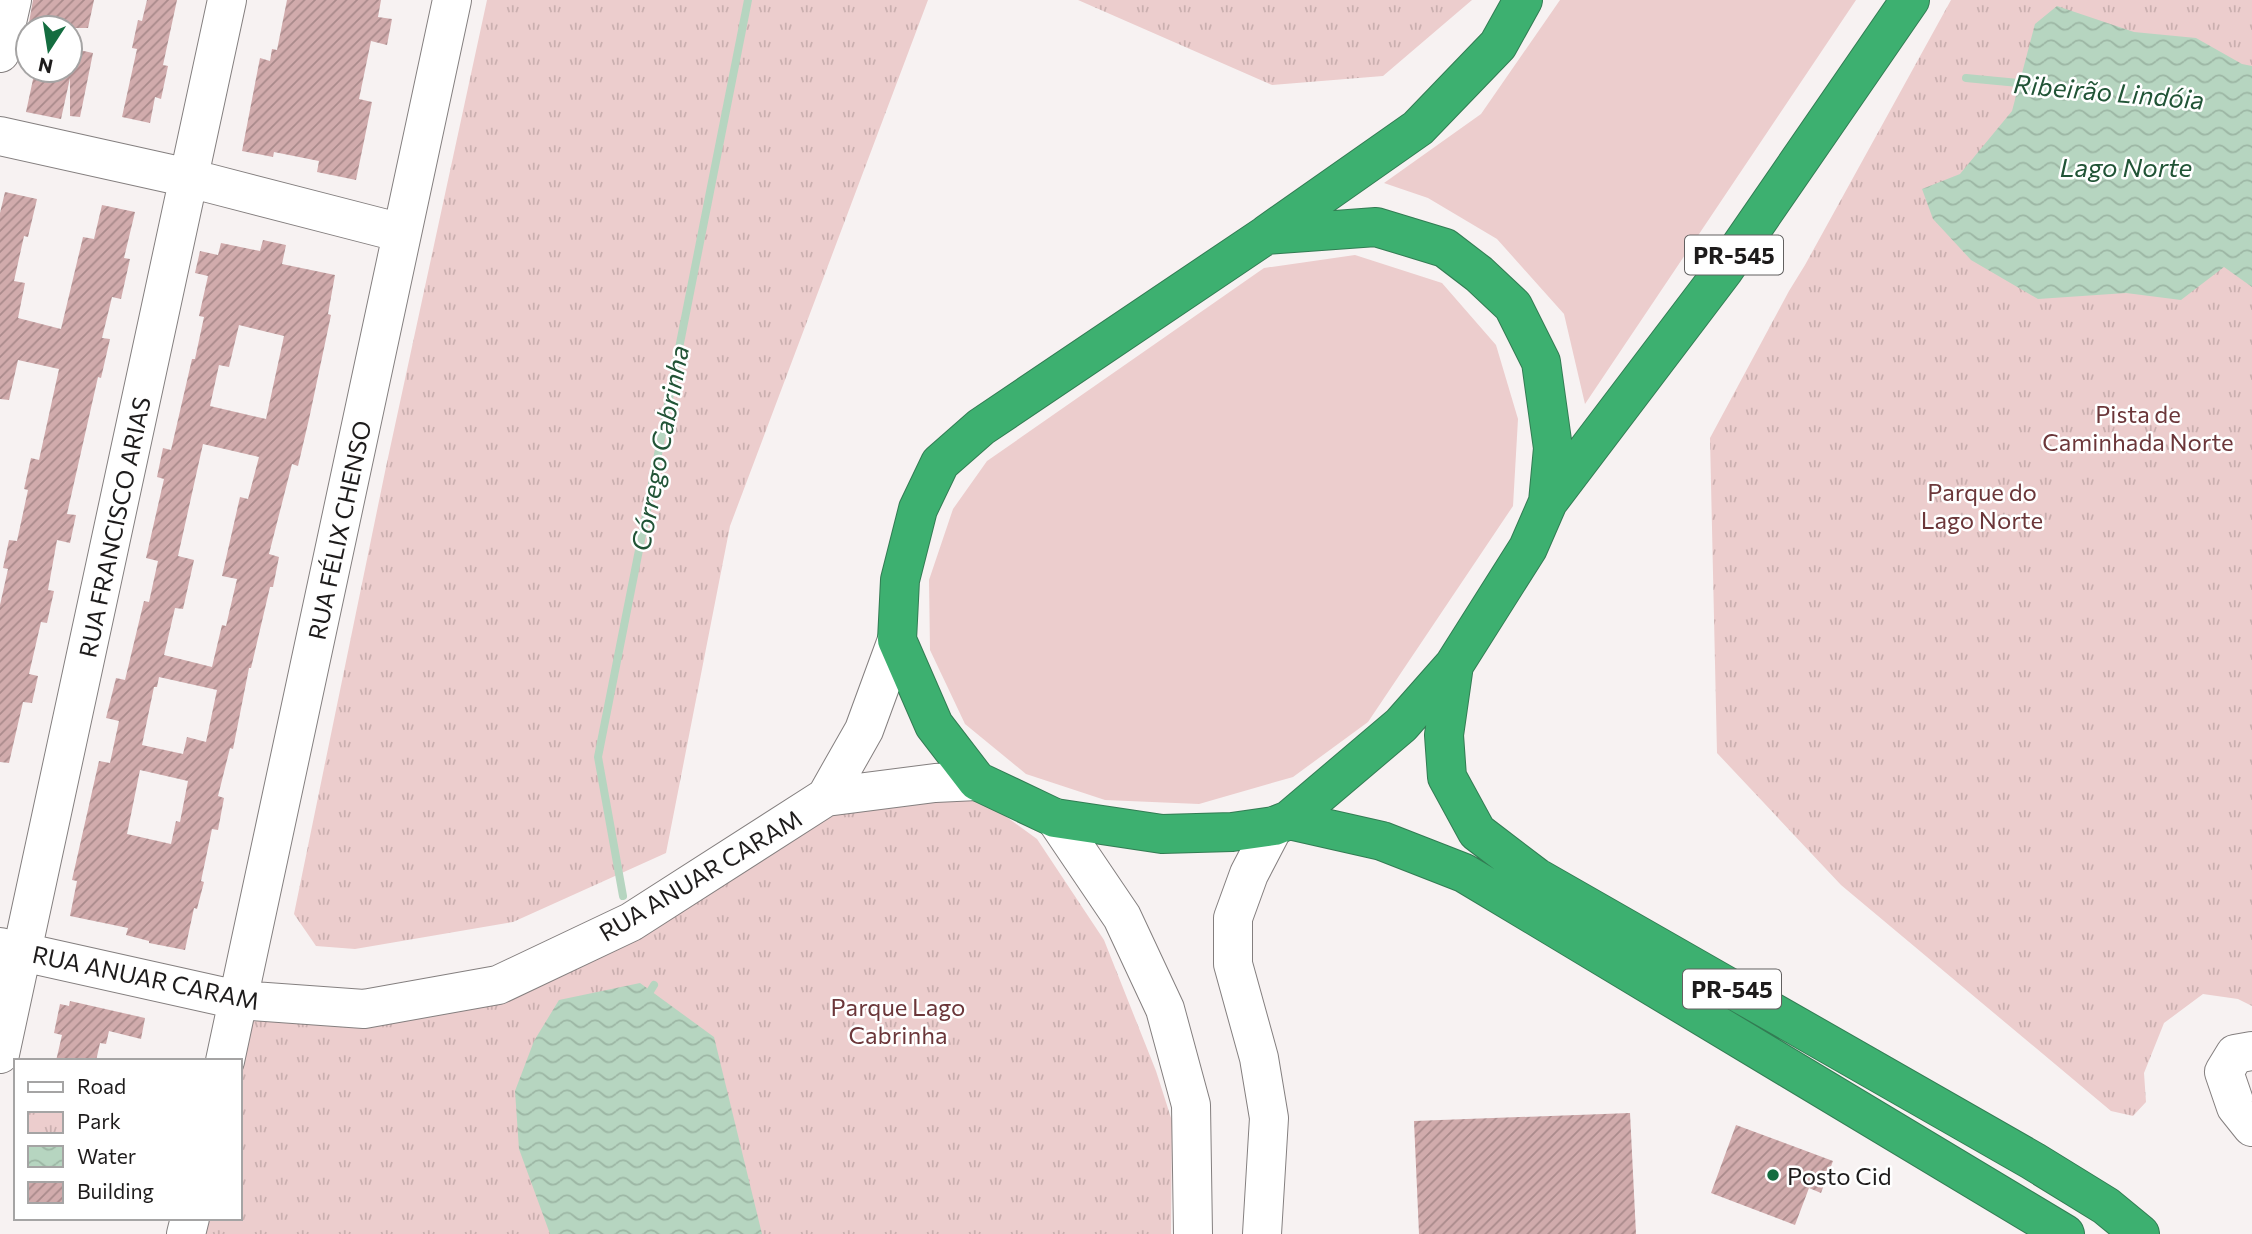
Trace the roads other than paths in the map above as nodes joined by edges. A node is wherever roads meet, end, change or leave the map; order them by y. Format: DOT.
graph roads {
  1 [pos="12,0"];
  2 [pos="227,0"];
  3 [pos="452,0"];
  4 [pos="1523,0"];
  5 [pos="1910,0"];
  6 [pos="0,53"];
  7 [pos="0,136"];
  8 [pos="189,178"];
  9 [pos="402,233"];
  10 [pos="1266,235"];
  11 [pos="1548,502"];
  12 [pos="897,640"];
  13 [pos="1454,665"];
  14 [pos="977,781"];
  15 [pos="826,797"];
  16 [pos="1055,818"];
  17 [pos="1282,823"];
  18 [pos="11,949"];
  19 [pos="238,1000"];
  20 [pos="0,1054"];
  21 [pos="225,1059"];
  22 [pos="2238,1061"];
  23 [pos="2252,1127"];
  24 [pos="1193,1234"];
  25 [pos="1262,1234"];
  26 [pos="2065,1234"];
  27 [pos="2140,1234"];
  1 -- 6 [label="street"];
  2 -- 8 [label="street, RUA FRANCISCO ARIAS"];
  3 -- 9 [label="street, RUA FÉLIX CHENSO"];
  4 -- 10 [label="highway"];
  5 -- 11 [label="highway, PR-545"];
  7 -- 8 [label="street"];
  8 -- 9 [label="street"];
  8 -- 18 [label="street, RUA FRANCISCO ARIAS"];
  9 -- 19 [label="street, RUA FÉLIX CHENSO"];
  10 -- 11 [label="highway"];
  10 -- 12 [label="highway"];
  11 -- 13 [label="highway"];
  12 -- 14 [label="highway"];
  12 -- 15 [label="street"];
  13 -- 17 [label="highway"];
  13 -- 27 [label="highway, PR-545"];
  14 -- 15 [label="street"];
  14 -- 16 [label="highway"];
  15 -- 19 [label="street, RUA ANUAR CARAM"];
  16 -- 17 [label="highway"];
  16 -- 24 [label="street"];
  17 -- 25 [label="street"];
  17 -- 26 [label="highway, PR-545"];
  18 -- 19 [label="street, RUA ANUAR CARAM"];
  18 -- 20 [label="street, RUA FRANCISCO ARIAS"];
  19 -- 21 [label="street, RUA FÉLIX CHENSO"];
  22 -- 23 [label="street"];
}
